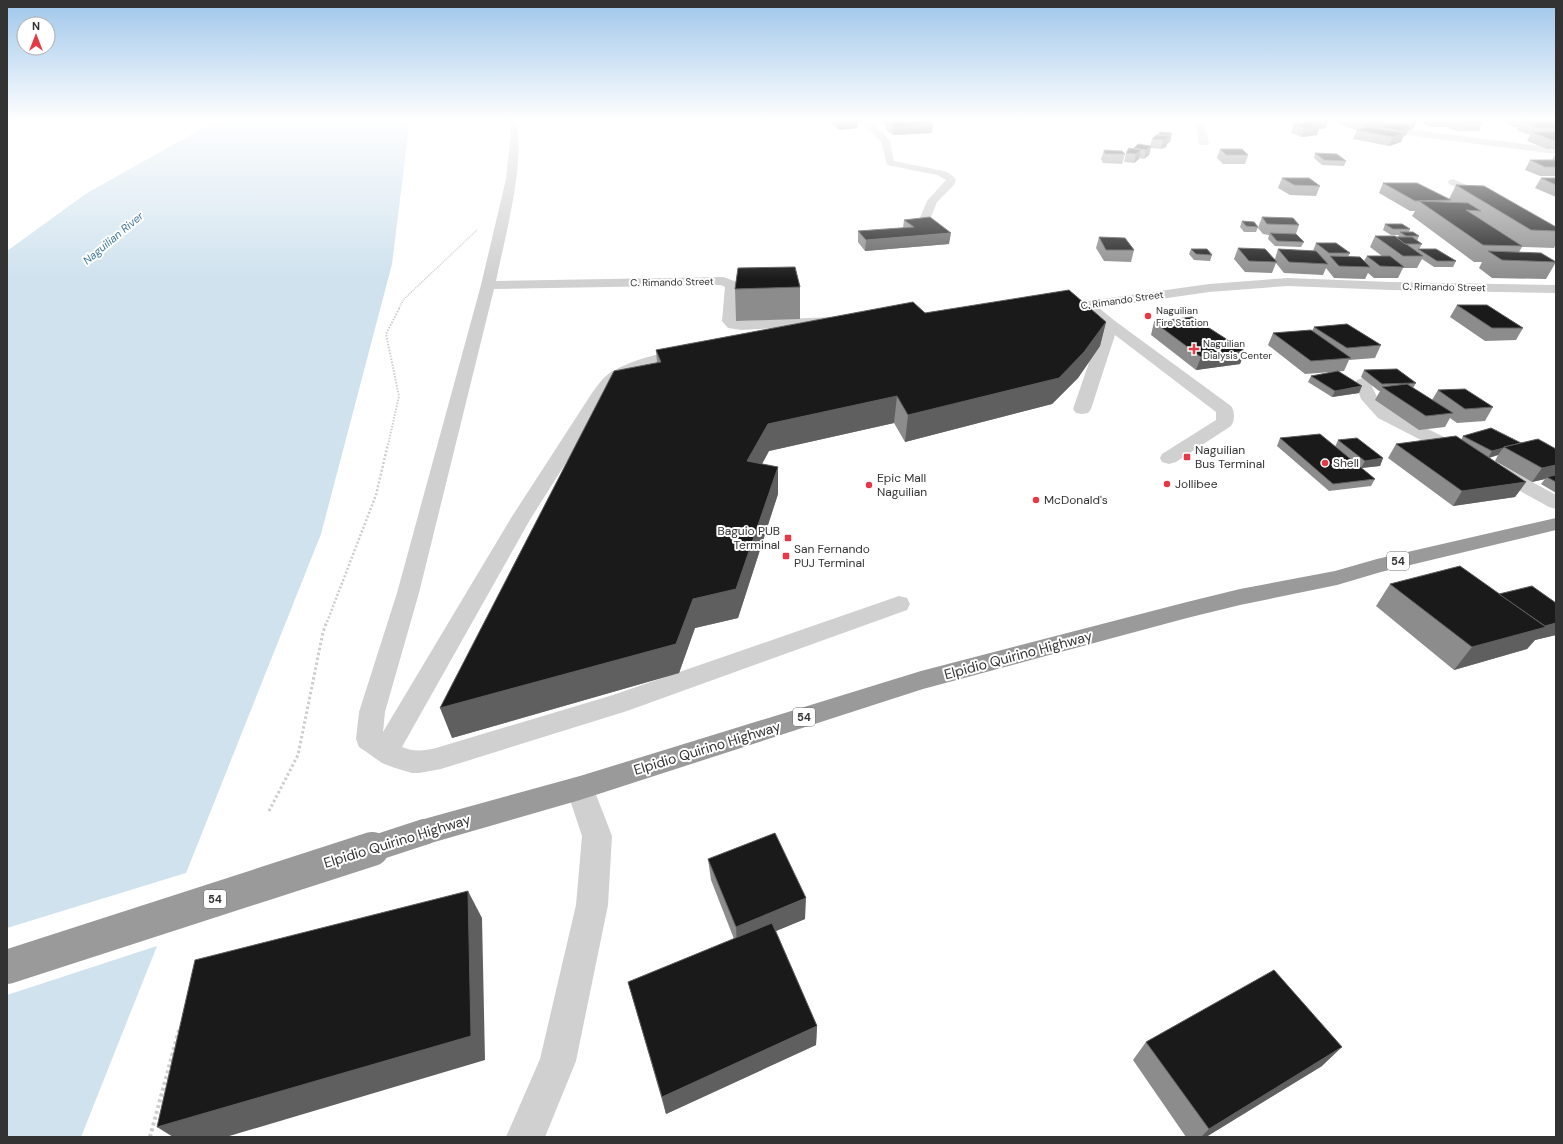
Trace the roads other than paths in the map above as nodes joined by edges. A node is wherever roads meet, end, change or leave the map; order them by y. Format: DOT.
graph roads {
  1 [pos="512,172"];
  2 [pos="937,172"];
  3 [pos="1453,182"];
  4 [pos="1494,202"];
  5 [pos="925,220"];
  6 [pos="488,284"];
  7 [pos="1556,289"];
  8 [pos="1088,305"];
  9 [pos="1041,308"];
  10 [pos="1110,324"];
  11 [pos="764,343"];
  12 [pos="701,352"];
  13 [pos="1363,383"];
  14 [pos="1082,409"];
  15 [pos="1168,458"];
  16 [pos="1556,503"];
  17 [pos="1556,524"];
  18 [pos="899,604"];
  19 [pos="386,751"];
  20 [pos="580,788"];
  21 [pos="7,967"];
  22 [pos="526,1137"];
  1 -- 6 [label="street"];
  2 -- 5 [label="street"];
  3 -- 4 [label="street"];
  6 -- 11 [label="street, C. Rimando Street"];
  6 -- 19 [label="street"];
  7 -- 8 [label="street, C. Rimando Street"];
  8 -- 9 [label="street, C. Rimando Street"];
  8 -- 10 [label="street"];
  10 -- 14 [label="street"];
  10 -- 15 [label="street"];
  12 -- 19 [label="street"];
  13 -- 16 [label="street"];
  17 -- 20 [label="highway, Elpidio Quirino Highway / 54"];
  18 -- 19 [label="street"];
  20 -- 21 [label="highway, Elpidio Quirino Highway / 54, bridge"];
  20 -- 22 [label="street"];
}
